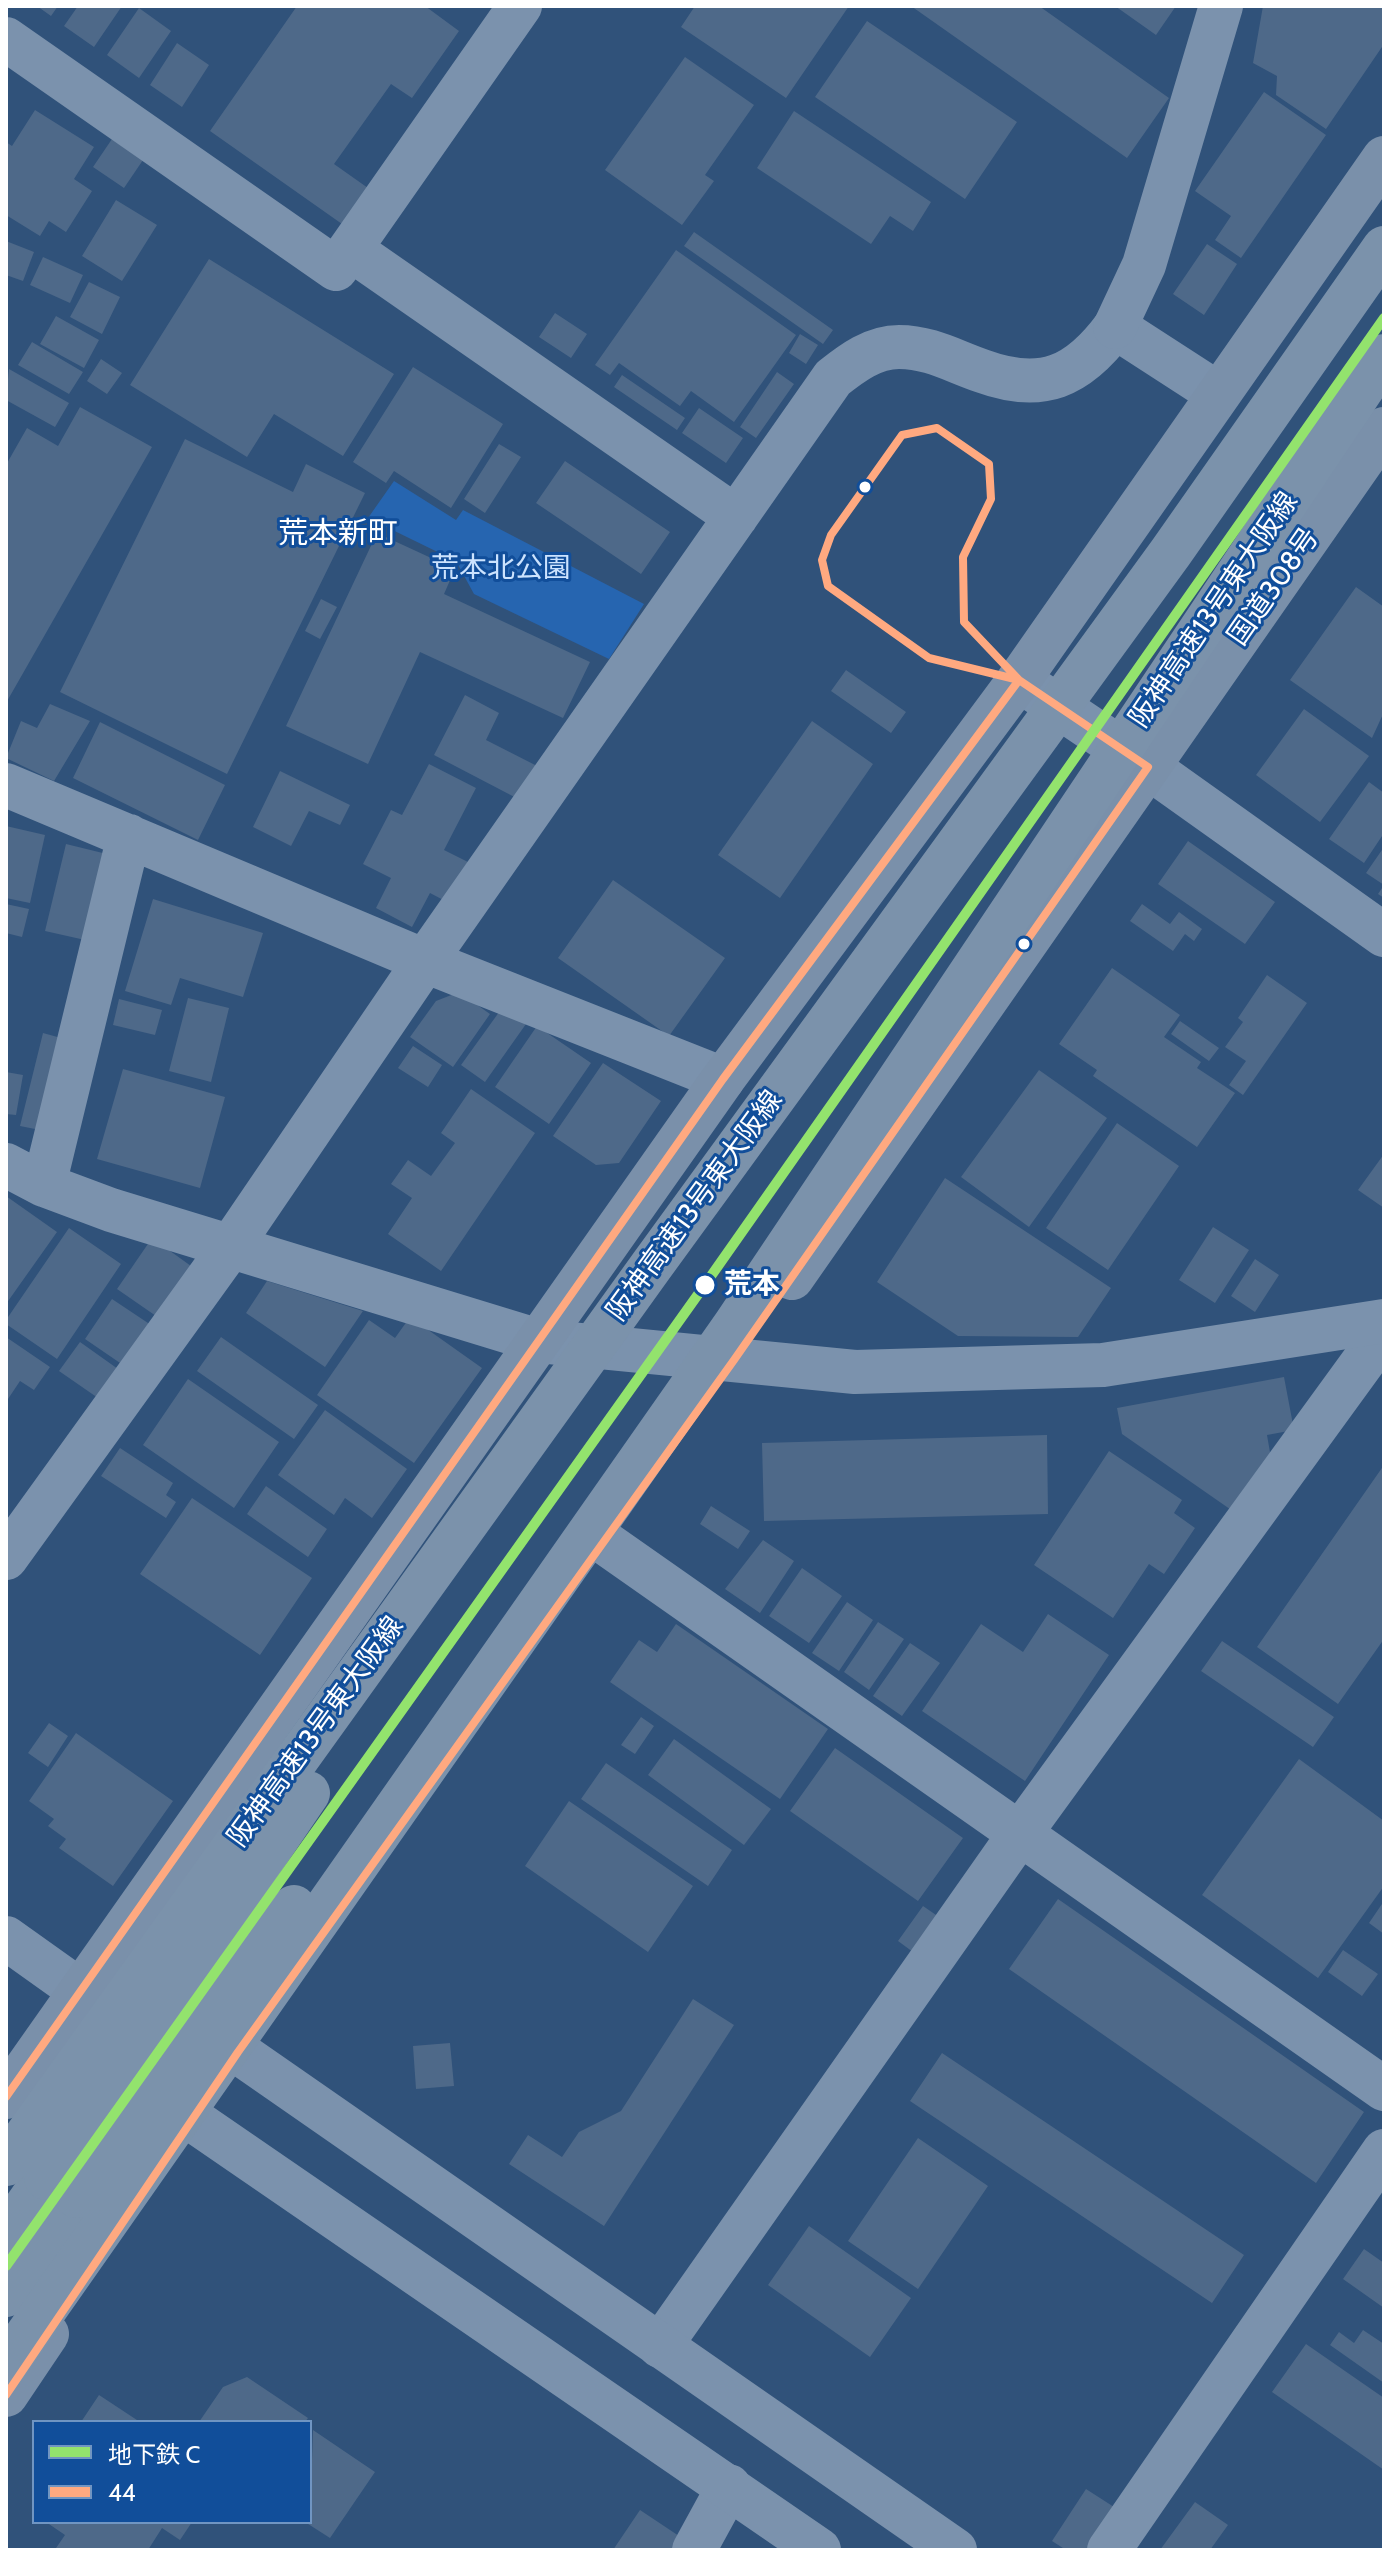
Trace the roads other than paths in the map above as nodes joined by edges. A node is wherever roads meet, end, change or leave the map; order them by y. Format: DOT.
graph roads {
  1 [pos="520,6"];
  2 [pos="1221,6"];
  3 [pos="6,39"];
  4 [pos="1384,158"];
  5 [pos="1384,248"];
  6 [pos="350,249"];
  7 [pos="1115,327"];
  8 [pos="1384,356"];
  9 [pos="1217,393"];
  10 [pos="1384,429"];
  11 [pos="736,517"];
  12 [pos="1019,680"];
  13 [pos="1148,767"];
  14 [pos="6,785"];
  15 [pos="129,836"];
  16 [pos="1384,935"];
  17 [pos="425,961"];
  18 [pos="723,1079"];
  19 [pos="25,1175"];
  20 [pos="231,1246"];
  21 [pos="652,1265"];
  22 [pos="1384,1321"];
  23 [pos="1384,1333"];
  24 [pos="539,1341"];
  25 [pos="734,1360"];
  26 [pos="604,1542"];
  27 [pos="6,1558"];
  28 [pos="527,1619"];
  29 [pos="1019,1835"];
  30 [pos="6,1938"];
  31 [pos="79,1990"];
  32 [pos="238,2052"];
  33 [pos="1384,2089"];
  34 [pos="6,2097"];
  35 [pos="193,2120"];
  36 [pos="1384,2151"];
  37 [pos="6,2164"];
  38 [pos="6,2235"];
  39 [pos="6,2295"];
  40 [pos="660,2346"];
  41 [pos="6,2365"];
  42 [pos="6,2395"];
  43 [pos="729,2486"];
  44 [pos="694,2550"];
  45 [pos="819,2550"];
  46 [pos="955,2550"];
  47 [pos="1109,2550"];
  1 -- 6 [label="street"];
  2 -- 7 [label="street"];
  3 -- 6 [label="street"];
  4 -- 9 [label="highway"];
  5 -- 21 [label="highway, 阪神高速13号東大阪線, bridge"];
  6 -- 11 [label="street"];
  7 -- 9 [label="street"];
  7 -- 11 [label="street"];
  8 -- 28 [label="highway, 阪神高速13号東大阪線, bridge"];
  9 -- 12 [label="highway"];
  10 -- 13 [label="highway, 国道308号"];
  11 -- 17 [label="street"];
  12 -- 13 [label="street"];
  12 -- 18 [label="highway"];
  13 -- 16 [label="street"];
  13 -- 25 [label="highway, 国道308号"];
  14 -- 15 [label="street"];
  15 -- 17 [label="street"];
  15 -- 19 [label="street"];
  17 -- 18 [label="street"];
  17 -- 20 [label="street"];
  18 -- 24 [label="highway"];
  19 -- 20 [label="street"];
  20 -- 24 [label="street"];
  20 -- 27 [label="street"];
  21 -- 37 [label="highway, 阪神高速13号東大阪線, bridge"];
  21 -- 38 [label="highway, bridge"];
  22 -- 25 [label="street"];
  23 -- 29 [label="street"];
  24 -- 25 [label="street"];
  24 -- 31 [label="highway"];
  25 -- 26 [label="highway, 国道308号"];
  26 -- 29 [label="street"];
  26 -- 32 [label="highway, 国道308号"];
  28 -- 39 [label="highway, bridge"];
  28 -- 41 [label="highway, 阪神高速13号東大阪線, bridge"];
  29 -- 33 [label="street"];
  29 -- 40 [label="street"];
  30 -- 31 [label="street"];
  31 -- 32 [label="street"];
  31 -- 34 [label="highway"];
  31 -- 35 [label="street"];
  32 -- 35 [label="highway, 国道308号"];
  32 -- 40 [label="street"];
  35 -- 42 [label="highway, 国道308号"];
  35 -- 43 [label="street"];
  36 -- 47 [label="street"];
  40 -- 46 [label="street"];
  43 -- 44 [label="street"];
  43 -- 45 [label="street"];
}
